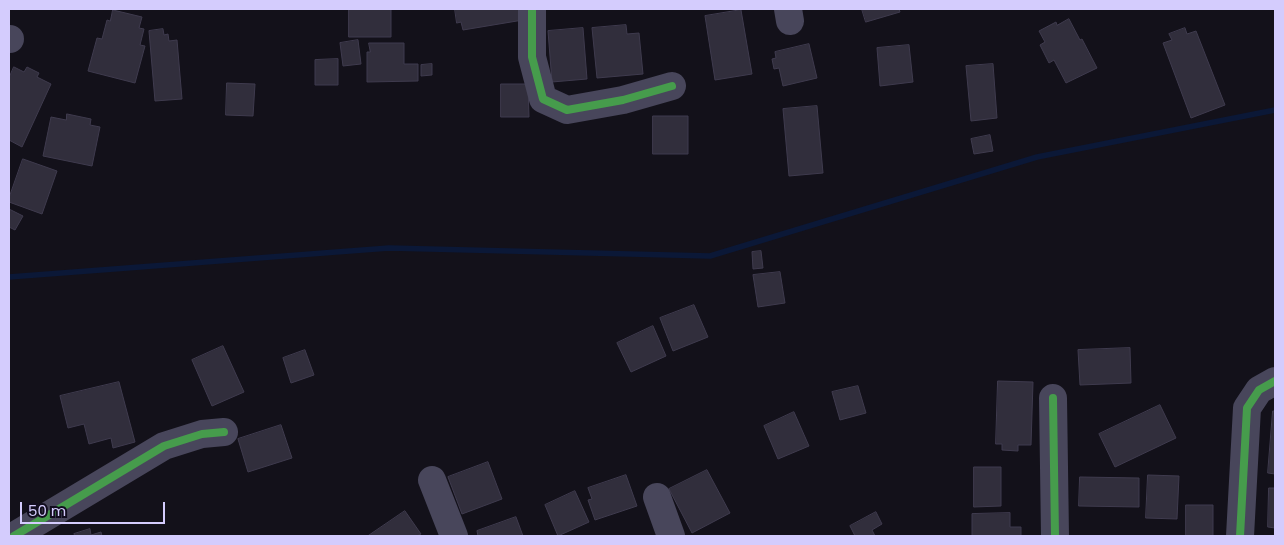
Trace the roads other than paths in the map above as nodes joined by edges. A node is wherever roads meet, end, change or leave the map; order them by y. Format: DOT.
graph roads {
  1 [pos="532,9"];
  2 [pos="672,86"];
  3 [pos="1275,380"];
  4 [pos="1052,398"];
  5 [pos="224,432"];
  6 [pos="432,480"];
  7 [pos="657,497"];
  8 [pos="14,536"];
  9 [pos="454,536"];
  10 [pos="671,536"];
  11 [pos="1055,536"];
  12 [pos="1240,536"];
  1 -- 2 [label="street"];
  3 -- 12 [label="street"];
  4 -- 11 [label="street"];
  5 -- 8 [label="street"];
  6 -- 9 [label="street"];
  7 -- 10 [label="street"];
}
